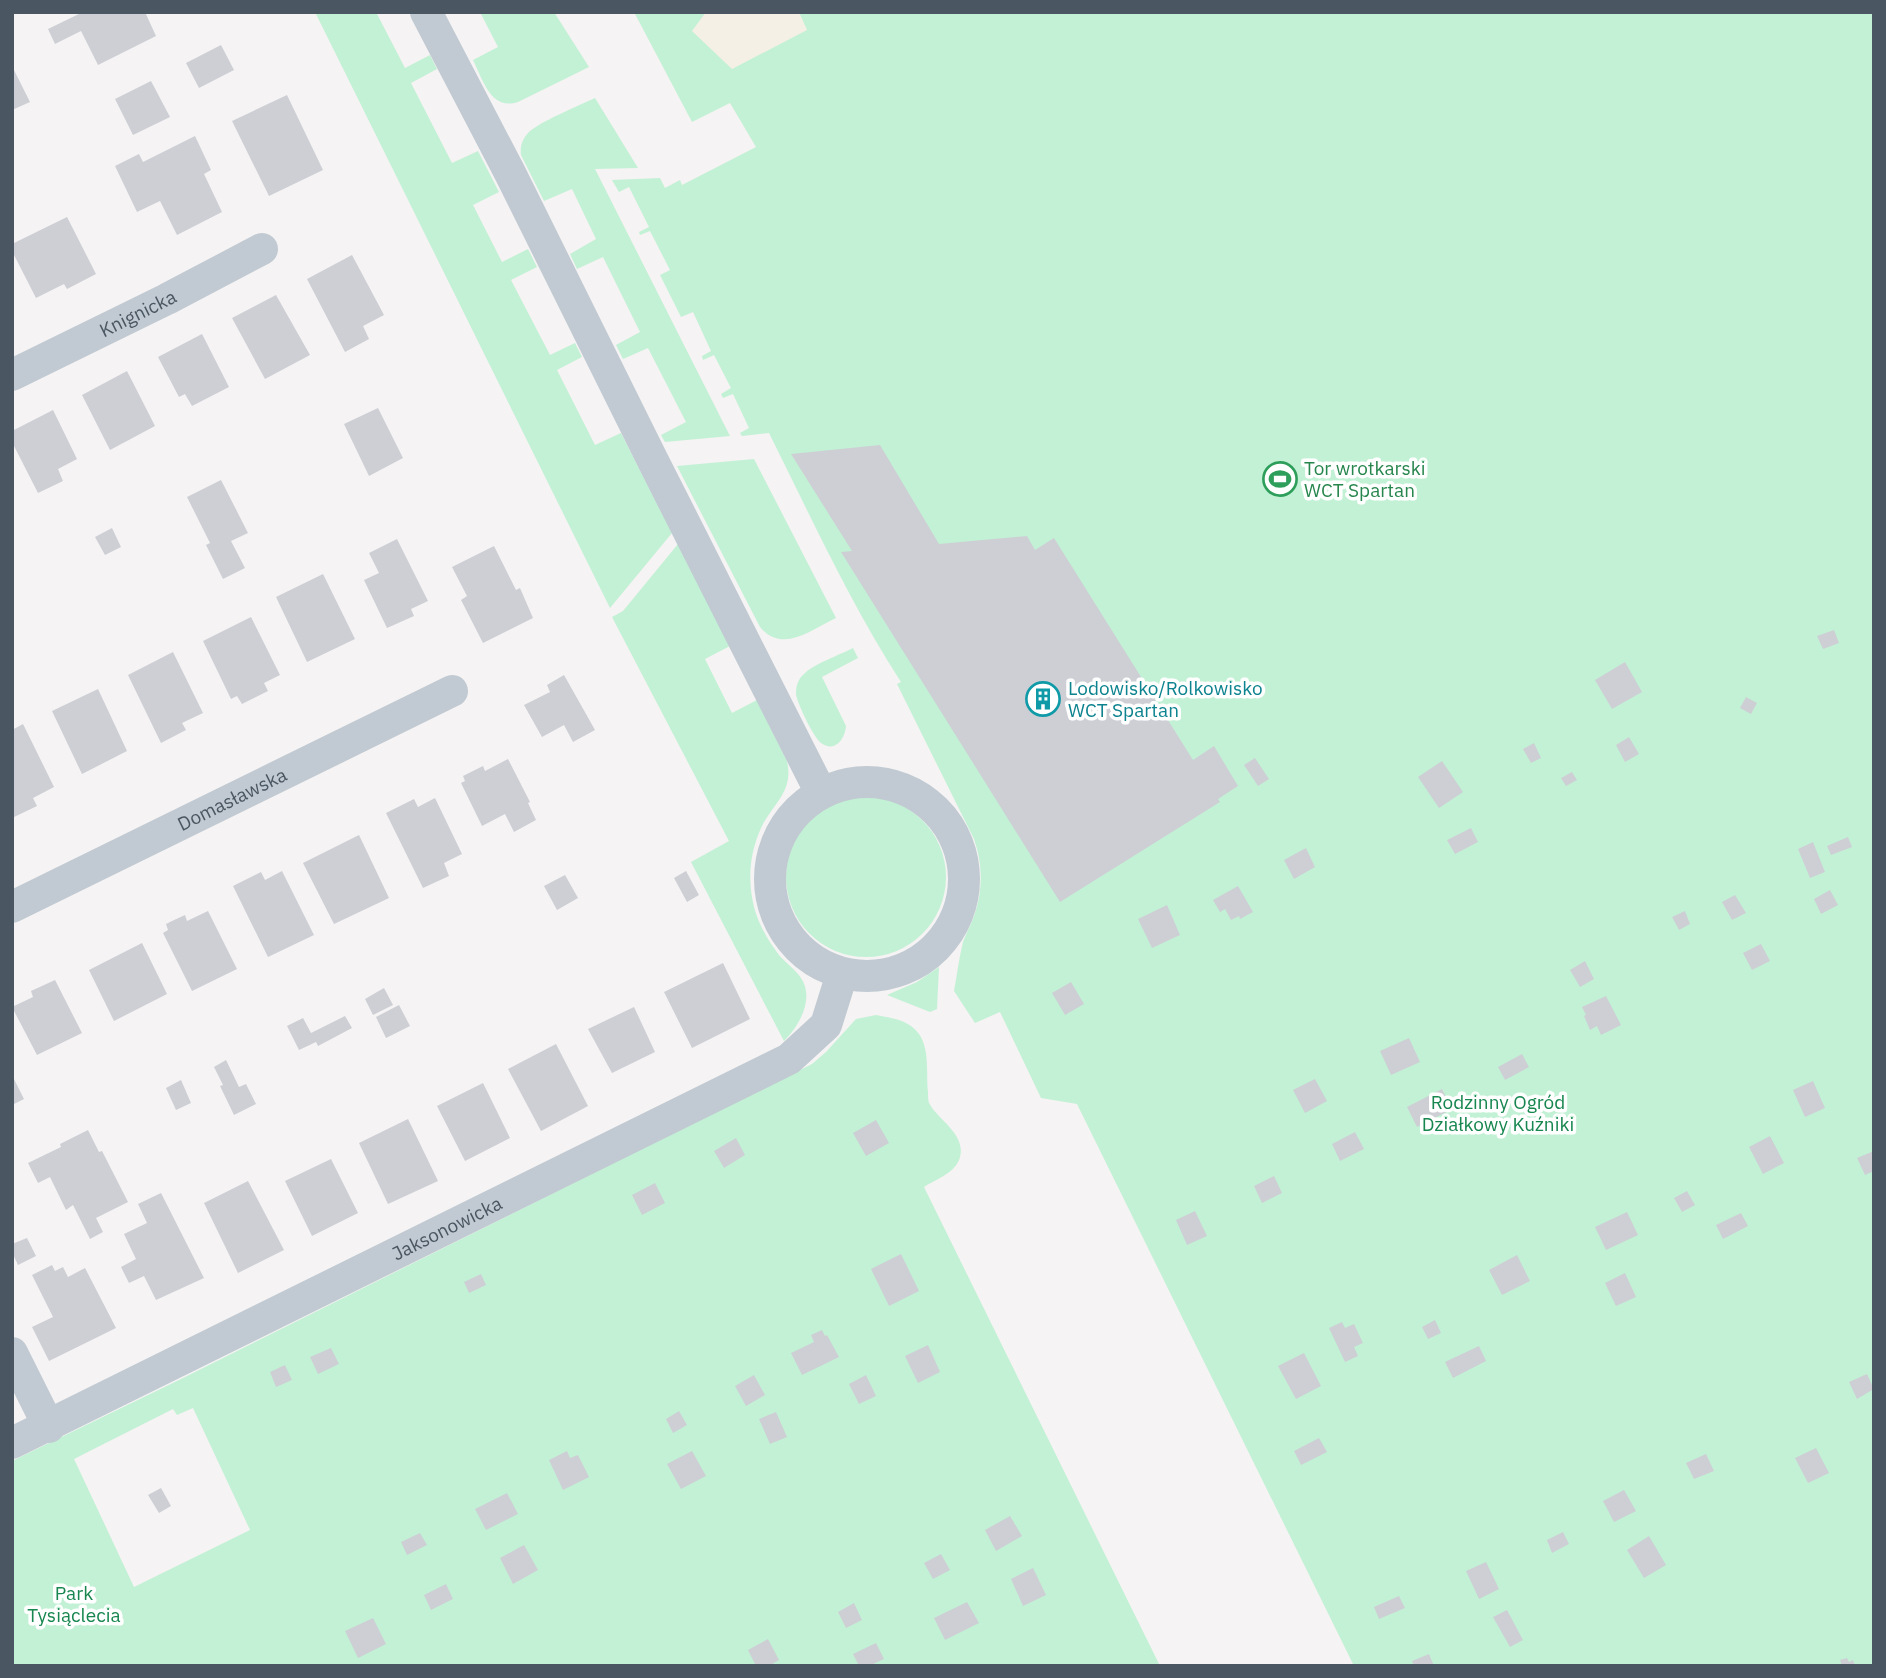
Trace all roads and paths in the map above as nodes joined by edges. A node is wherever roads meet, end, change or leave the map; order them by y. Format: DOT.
graph roads {
  1 [pos="426,12"];
  2 [pos="262,249"];
  3 [pos="12,375"];
  4 [pos="452,691"];
  5 [pos="821,793"];
  6 [pos="12,907"];
  7 [pos="842,974"];
  8 [pos="12,1353"];
  9 [pos="49,1427"];
  10 [pos="12,1443"];
  1 -- 5 [label="street"];
  2 -- 3 [label="street, Knignicka"];
  4 -- 6 [label="street, Domasławska"];
  5 -- 7 [label="street"];
  5 -- 7 [label="street"];
  7 -- 9 [label="street, Jaksonowicka"];
  8 -- 9 [label="street"];
  9 -- 10 [label="street, Jaksonowicka"];
}
